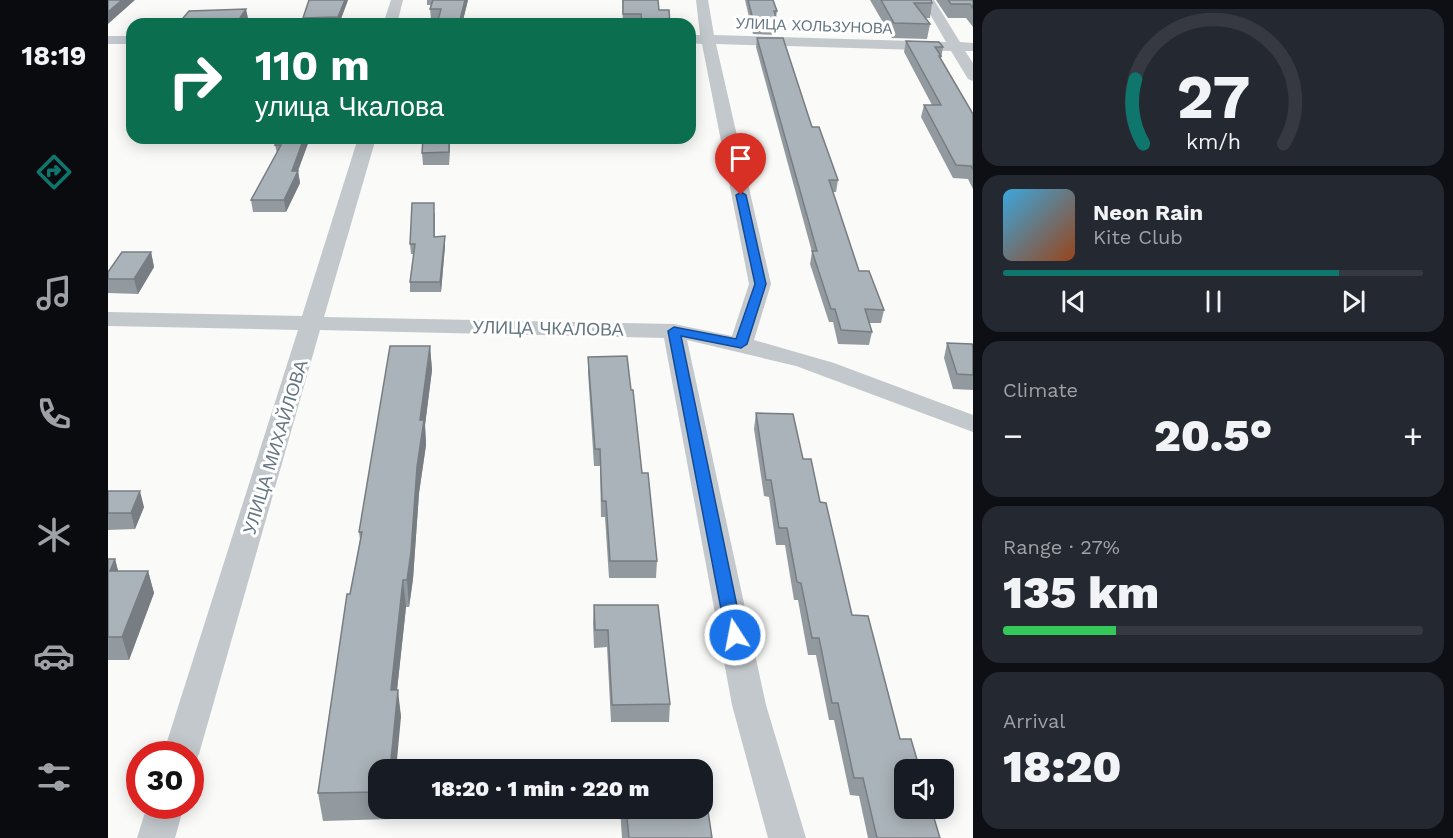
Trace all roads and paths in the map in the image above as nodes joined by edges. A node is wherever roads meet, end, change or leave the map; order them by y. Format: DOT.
graph roads {
  1 [pos="398,0"];
  2 [pos="702,0"];
  3 [pos="928,0"];
  4 [pos="392,18"];
  5 [pos="699,39"];
  6 [pos="108,40"];
  7 [pos="126,40"];
  8 [pos="955,46"];
  9 [pos="973,47"];
  10 [pos="973,76"];
  11 [pos="365,144"];
  12 [pos="108,319"];
  13 [pos="313,321"];
  14 [pos="674,331"];
  15 [pos="741,344"];
  16 [pos="973,424"];
  17 [pos="185,741"];
  18 [pos="162,819"];
  19 [pos="156,838"];
  20 [pos="787,838"];
  1 -- 4 [label="street"];
  2 -- 5 [label="street"];
  3 -- 8 [label="street"];
  5 -- 8 [label="street, УЛИЦА ХОЛЬЗУНОВА"];
  5 -- 15 [label="street"];
  6 -- 7 [label="street"];
  8 -- 9 [label="street, УЛИЦА ХОЛЬЗУНОВА"];
  8 -- 10 [label="street"];
  11 -- 13 [label="street, УЛИЦА МИХАЙЛОВА"];
  12 -- 13 [label="street, УЛИЦА ЧКАЛОВА"];
  13 -- 14 [label="street, УЛИЦА ЧКАЛОВА"];
  13 -- 17 [label="street, УЛИЦА МИХАЙЛОВА"];
  14 -- 15 [label="street, УЛИЦА ЧКАЛОВА"];
  14 -- 20 [label="street"];
  15 -- 16 [label="street, УЛИЦА ЧКАЛОВА"];
  18 -- 19 [label="street"];
}
